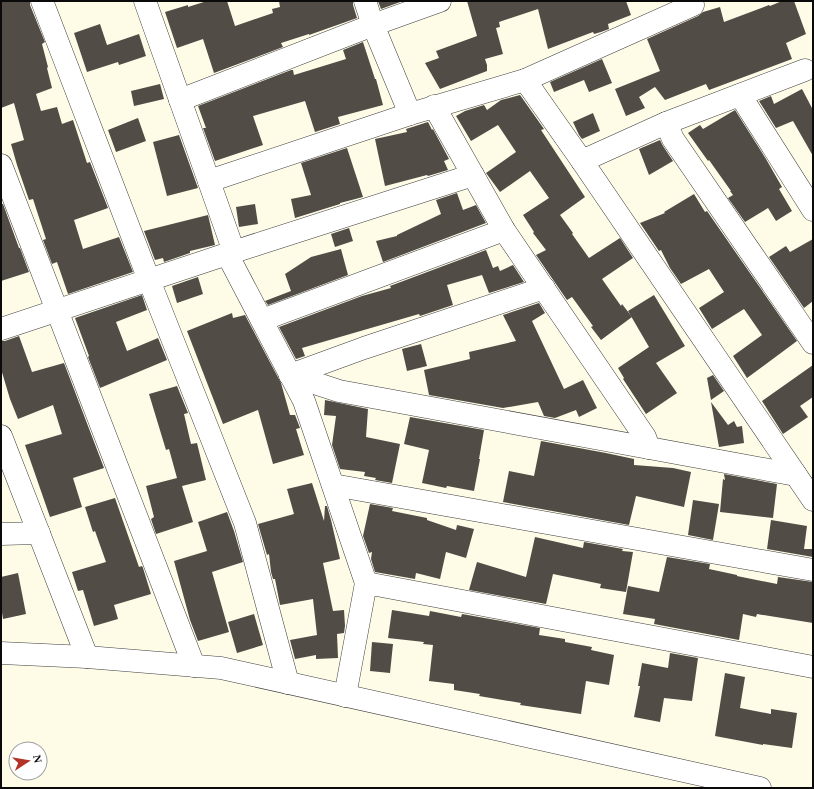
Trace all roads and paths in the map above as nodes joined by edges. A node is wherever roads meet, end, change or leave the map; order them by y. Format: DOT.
graph roads {
  1 [pos="42,1"];
  2 [pos="365,1"];
  3 [pos="440,1"];
  4 [pos="696,2"];
  5 [pos="150,3"];
  6 [pos="373,25"];
  7 [pos="810,74"];
  8 [pos="525,80"];
  9 [pos="740,95"];
  10 [pos="180,100"];
  11 [pos="434,106"];
  12 [pos="410,114"];
  13 [pos="666,123"];
  14 [pos="582,162"];
  15 [pos="1,165"];
  16 [pos="473,175"];
  17 [pos="209,181"];
  18 [pos="813,210"];
  19 [pos="504,230"];
  20 [pos="230,253"];
  21 [pos="149,280"];
  22 [pos="544,288"];
  23 [pos="57,310"];
  24 [pos="262,320"];
  25 [pos="1,329"];
  26 [pos="813,343"];
  27 [pos="290,375"];
  28 [pos="1,436"];
  29 [pos="649,448"];
  30 [pos="796,475"];
  31 [pos="333,485"];
  32 [pos="813,500"];
  33 [pos="39,533"];
  34 [pos="1,534"];
  35 [pos="813,570"];
  36 [pos="366,583"];
  37 [pos="1,653"];
  38 [pos="87,657"];
  39 [pos="194,666"];
  40 [pos="813,667"];
  41 [pos="288,684"];
  42 [pos="345,696"];
  43 [pos="760,788"];
  1 -- 21 [label="street"];
  2 -- 6 [label="street"];
  3 -- 6 [label="street"];
  4 -- 8 [label="street"];
  5 -- 10 [label="street"];
  6 -- 10 [label="street"];
  6 -- 12 [label="street"];
  7 -- 9 [label="street"];
  8 -- 11 [label="street"];
  8 -- 14 [label="street"];
  9 -- 13 [label="street"];
  9 -- 18 [label="street"];
  10 -- 17 [label="street"];
  11 -- 12 [label="street"];
  11 -- 16 [label="street"];
  12 -- 17 [label="street"];
  13 -- 14 [label="street"];
  13 -- 26 [label="street"];
  14 -- 30 [label="street"];
  15 -- 23 [label="street"];
  16 -- 19 [label="street"];
  16 -- 20 [label="street"];
  17 -- 20 [label="street"];
  19 -- 22 [label="street"];
  19 -- 24 [label="street"];
  20 -- 21 [label="street"];
  20 -- 24 [label="street"];
  21 -- 23 [label="street"];
  21 -- 41 [label="street"];
  22 -- 27 [label="street"];
  22 -- 29 [label="street"];
  23 -- 25 [label="street"];
  23 -- 39 [label="street"];
  24 -- 27 [label="street"];
  27 -- 29 [label="street"];
  27 -- 31 [label="street"];
  28 -- 33 [label="street"];
  29 -- 30 [label="street"];
  30 -- 32 [label="street"];
  31 -- 35 [label="street"];
  31 -- 36 [label="street"];
  33 -- 34 [label="street"];
  33 -- 38 [label="street"];
  36 -- 40 [label="street"];
  36 -- 42 [label="street"];
  37 -- 38 [label="street"];
  38 -- 39 [label="street"];
  39 -- 41 [label="street"];
  41 -- 42 [label="street"];
  42 -- 43 [label="street"];
}
